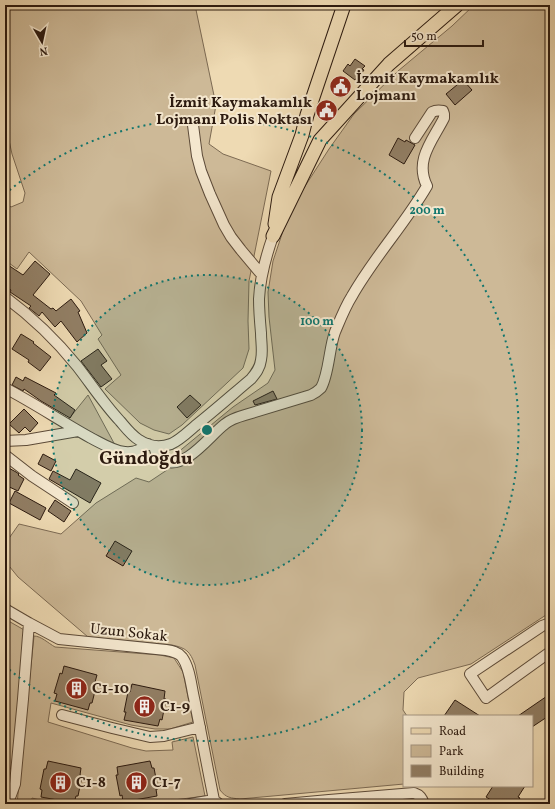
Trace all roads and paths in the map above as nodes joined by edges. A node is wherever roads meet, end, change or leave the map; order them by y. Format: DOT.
graph roads {
  1 [pos="344,5"];
  2 [pos="457,5"];
  3 [pos="193,126"];
  4 [pos="415,138"];
  5 [pos="273,236"];
  6 [pos="262,275"];
  7 [pos="5,297"];
  8 [pos="5,388"];
  9 [pos="78,431"];
  10 [pos="5,441"];
  11 [pos="151,445"];
  12 [pos="5,455"];
  13 [pos="73,503"];
  14 [pos="5,609"];
  15 [pos="29,623"];
  16 [pos="550,623"];
  17 [pos="550,652"];
  18 [pos="62,715"];
  19 [pos="200,727"];
  20 [pos="216,802"];
  21 [pos="329,802"];
  22 [pos="6,804"];
  23 [pos="190,804"];
  24 [pos="285,804"];
  25 [pos="424,804"];
  1 -- 5 [label="main road"];
  2 -- 5 [label="main road"];
  3 -- 6 [label="street"];
  4 -- 11 [label="street"];
  5 -- 6 [label="street"];
  6 -- 11 [label="street"];
  7 -- 11 [label="street"];
  8 -- 9 [label="street"];
  9 -- 10 [label="street"];
  9 -- 11 [label="street"];
  12 -- 13 [label="street"];
  14 -- 15 [label="street, Uzun Sokak"];
  15 -- 19 [label="street, Uzun Sokak"];
  15 -- 22 [label="street"];
  16 -- 17 [label="street"];
  18 -- 19 [label="street"];
  19 -- 20 [label="street, Uzun Sokak"];
  20 -- 23 [label="street"];
  21 -- 24 [label="street"];
  21 -- 25 [label="street"];
}
